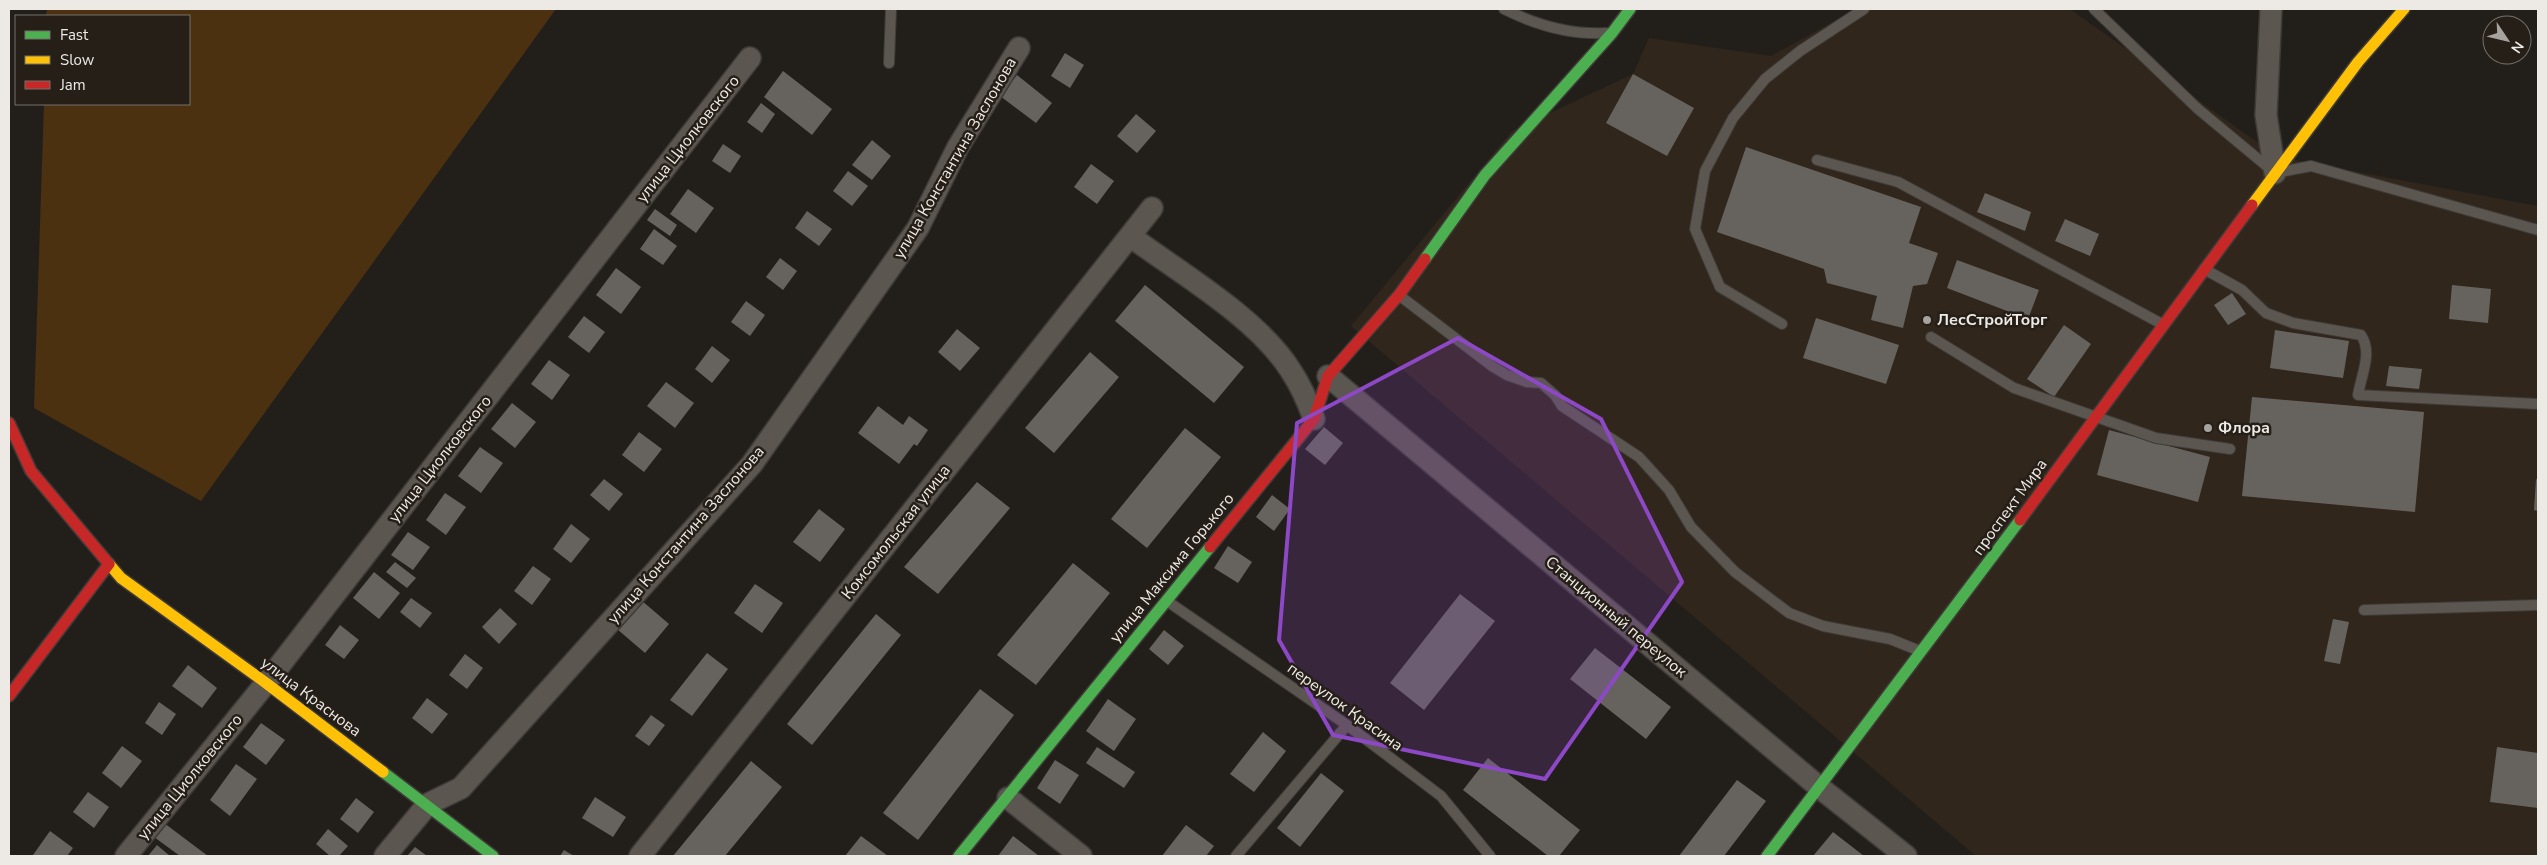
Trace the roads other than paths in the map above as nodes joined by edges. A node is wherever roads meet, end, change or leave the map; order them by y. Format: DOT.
graph roads {
  1 [pos="890,9"];
  2 [pos="1504,9"];
  3 [pos="1630,9"];
  4 [pos="1864,9"];
  5 [pos="2094,9"];
  6 [pos="2271,9"];
  7 [pos="2404,9"];
  8 [pos="1612,33"];
  9 [pos="1020,48"];
  10 [pos="750,58"];
  11 [pos="889,63"];
  12 [pos="1817,160"];
  13 [pos="2275,173"];
  14 [pos="1152,208"];
  15 [pos="2538,230"];
  16 [pos="1130,236"];
  17 [pos="2204,269"];
  18 [pos="1398,295"];
  19 [pos="1782,324"];
  20 [pos="2163,324"];
  21 [pos="1931,337"];
  22 [pos="1328,376"];
  23 [pos="2538,404"];
  24 [pos="2095,416"];
  25 [pos="1314,419"];
  26 [pos="9,423"];
  27 [pos="2230,449"];
  28 [pos="109,564"];
  29 [pos="1166,600"];
  30 [pos="2538,605"];
  31 [pos="2364,610"];
  32 [pos="1921,652"];
  33 [pos="266,683"];
  34 [pos="9,696"];
  35 [pos="1346,724"];
  36 [pos="1819,787"];
  37 [pos="1008,798"];
  38 [pos="428,804"];
  39 [pos="126,856"];
  40 [pos="385,856"];
  41 [pos="493,856"];
  42 [pos="640,856"];
  43 [pos="959,856"];
  44 [pos="1080,856"];
  45 [pos="1236,856"];
  46 [pos="1490,856"];
  47 [pos="1767,856"];
  48 [pos="1906,856"];
  1 -- 11 [label="lane"];
  2 -- 8 [label="lane"];
  3 -- 8 [label="main road, улица Максима Горького"];
  4 -- 19 [label="lane"];
  5 -- 13 [label="lane"];
  6 -- 13 [label="street"];
  7 -- 13 [label="main road, проспект Мира"];
  8 -- 18 [label="main road, улица Максима Горького"];
  9 -- 38 [label="street, улица Константина Заслонова"];
  10 -- 33 [label="street, улица Циолковского"];
  12 -- 20 [label="lane"];
  13 -- 15 [label="lane"];
  13 -- 17 [label="main road, проспект Мира"];
  14 -- 16 [label="street, Комсомольская улица"];
  16 -- 25 [label="street"];
  16 -- 42 [label="street, Комсомольская улица"];
  17 -- 20 [label="main road, проспект Мира"];
  17 -- 23 [label="lane"];
  18 -- 22 [label="main road, улица Максима Горького"];
  18 -- 32 [label="lane"];
  20 -- 24 [label="main road, проспект Мира"];
  21 -- 24 [label="lane"];
  22 -- 25 [label="main road, улица Максима Горького"];
  22 -- 36 [label="street, Станционный переулок"];
  24 -- 27 [label="lane"];
  24 -- 32 [label="main road, проспект Мира"];
  25 -- 29 [label="main road, улица Максима Горького"];
  26 -- 28 [label="main road, улица Краснова"];
  28 -- 33 [label="main road, улица Краснова"];
  28 -- 34 [label="main road"];
  29 -- 35 [label="lane, переулок Красина"];
  29 -- 37 [label="main road, улица Максима Горького"];
  30 -- 31 [label="lane"];
  32 -- 36 [label="main road, проспект Мира"];
  33 -- 38 [label="main road, улица Краснова"];
  33 -- 39 [label="street, улица Циолковского"];
  35 -- 45 [label="lane"];
  35 -- 46 [label="lane, переулок Красина"];
  36 -- 47 [label="main road, проспект Мира"];
  36 -- 48 [label="street, Станционный переулок"];
  37 -- 43 [label="main road, улица Максима Горького"];
  37 -- 44 [label="street"];
  38 -- 40 [label="street, улица Константина Заслонова"];
  38 -- 41 [label="main road, улица Краснова"];
}
